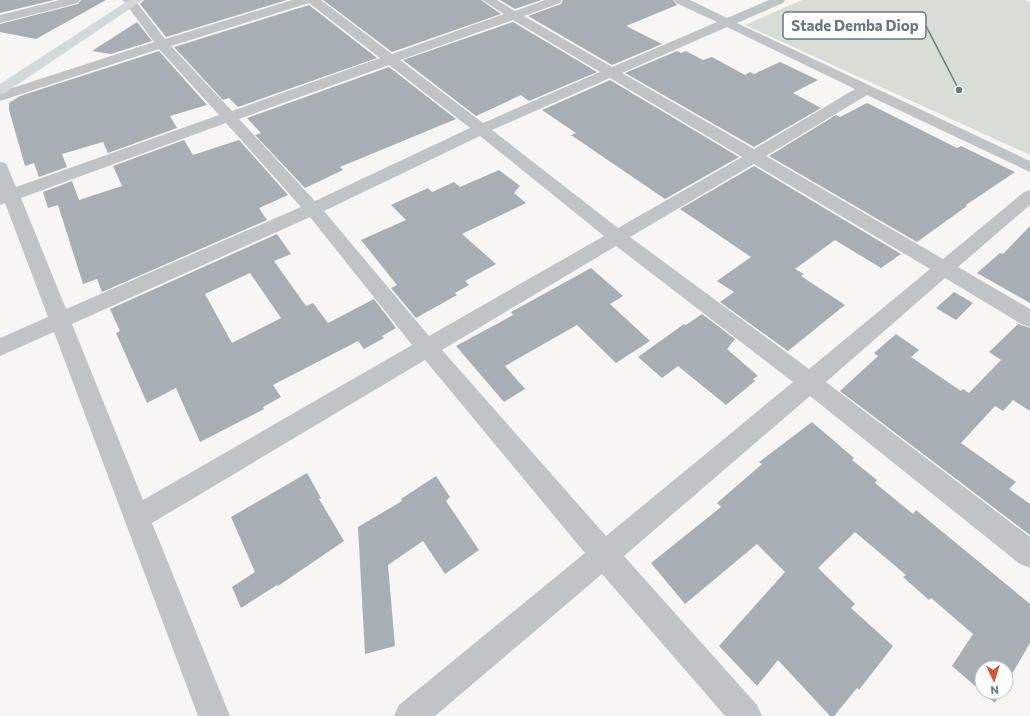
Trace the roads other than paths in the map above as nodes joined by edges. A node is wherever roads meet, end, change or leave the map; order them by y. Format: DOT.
graph roads {
  1 [pos="74,0"];
  2 [pos="305,0"];
  3 [pos="313,0"];
  4 [pos="488,0"];
  5 [pos="556,0"];
  6 [pos="680,0"];
  7 [pos="779,0"];
  8 [pos="133,1"];
  9 [pos="514,15"];
  10 [pos="0,19"];
  11 [pos="728,22"];
  12 [pos="162,44"];
  13 [pos="390,59"];
  14 [pos="612,73"];
  15 [pos="0,90"];
  16 [pos="864,90"];
  17 [pos="0,97"];
  18 [pos="228,116"];
  19 [pos="481,130"];
  20 [pos="755,156"];
  21 [pos="0,167"];
  22 [pos="1030,167"];
  23 [pos="1030,196"];
  24 [pos="5,197"];
  25 [pos="313,209"];
  26 [pos="616,237"];
  27 [pos="943,268"];
  28 [pos="1030,319"];
  29 [pos="60,322"];
  30 [pos="0,347"];
  31 [pos="427,348"];
  32 [pos="809,382"];
  33 [pos="138,518"];
  34 [pos="1030,554"];
  35 [pos="604,555"];
  36 [pos="214,716"];
  37 [pos="410,716"];
  38 [pos="746,716"];
  1 -- 10 [label="street"];
  2 -- 12 [label="street"];
  3 -- 13 [label="street"];
  4 -- 9 [label="street"];
  5 -- 9 [label="street"];
  6 -- 11 [label="street"];
  7 -- 11 [label="street"];
  8 -- 12 [label="street"];
  8 -- 15 [label="main road"];
  9 -- 13 [label="street"];
  9 -- 14 [label="street"];
  11 -- 14 [label="street"];
  11 -- 16 [label="street"];
  12 -- 17 [label="street"];
  12 -- 18 [label="street"];
  13 -- 18 [label="street"];
  13 -- 19 [label="street"];
  14 -- 19 [label="street"];
  14 -- 20 [label="street"];
  16 -- 20 [label="street"];
  16 -- 22 [label="street"];
  18 -- 24 [label="street"];
  18 -- 25 [label="street"];
  19 -- 25 [label="street"];
  19 -- 26 [label="street"];
  20 -- 26 [label="street"];
  20 -- 27 [label="street"];
  21 -- 24 [label="street"];
  23 -- 27 [label="street"];
  24 -- 29 [label="street"];
  25 -- 29 [label="street"];
  25 -- 31 [label="street"];
  26 -- 31 [label="street"];
  26 -- 32 [label="street"];
  27 -- 28 [label="street"];
  27 -- 32 [label="street"];
  29 -- 30 [label="street"];
  29 -- 33 [label="street"];
  31 -- 33 [label="street"];
  31 -- 35 [label="street"];
  32 -- 34 [label="street"];
  32 -- 35 [label="street"];
  33 -- 36 [label="street"];
  35 -- 37 [label="street"];
  35 -- 38 [label="street"];
}
